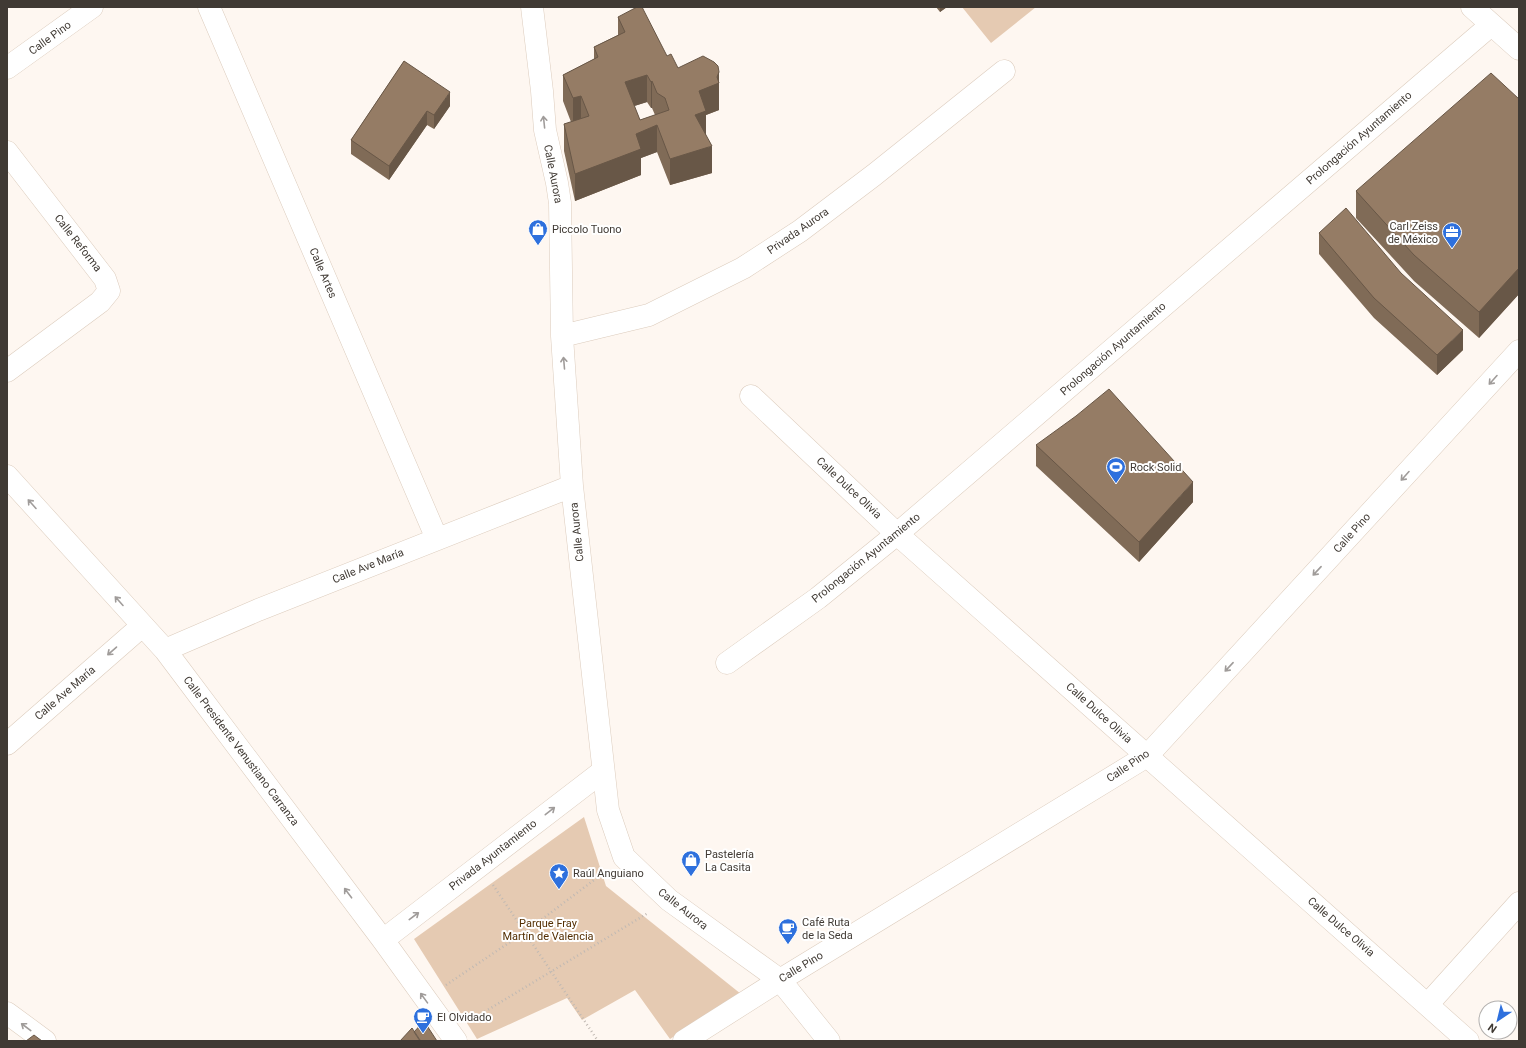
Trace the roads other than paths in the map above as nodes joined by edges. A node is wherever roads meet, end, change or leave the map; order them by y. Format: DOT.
graph roads {
  1 [pos="92,7"];
  2 [pos="208,7"];
  3 [pos="532,7"];
  4 [pos="1472,7"];
  5 [pos="1491,25"];
  6 [pos="1519,49"];
  7 [pos="7,68"];
  8 [pos="1004,71"];
  9 [pos="7,152"];
  10 [pos="562,336"];
  11 [pos="1519,351"];
  12 [pos="7,371"];
  13 [pos="751,396"];
  14 [pos="7,476"];
  15 [pos="572,486"];
  16 [pos="897,534"];
  17 [pos="437,539"];
  18 [pos="142,626"];
  19 [pos="164,650"];
  20 [pos="727,663"];
  21 [pos="7,744"];
  22 [pos="1147,756"];
  23 [pos="603,770"];
  24 [pos="1519,903"];
  25 [pos="383,940"];
  26 [pos="780,980"];
  27 [pos="1428,1004"];
  28 [pos="7,1013"];
  29 [pos="453,1037"];
  30 [pos="1462,1039"];
  31 [pos="45,1041"];
  32 [pos="684,1041"];
  33 [pos="829,1041"];
  1 -- 7 [label="street, Calle Pino"];
  2 -- 17 [label="street, Calle Artes"];
  10 -- 3 [label="street, Calle Aurora, one-way"];
  4 -- 5 [label="street"];
  5 -- 6 [label="street"];
  5 -- 16 [label="street, Prolongación Ayuntamiento"];
  8 -- 10 [label="street, Privada Aurora"];
  9 -- 12 [label="street, Calle Reforma"];
  15 -- 10 [label="street, Calle Aurora, one-way"];
  11 -- 22 [label="street, Calle Pino, one-way"];
  13 -- 16 [label="street, Calle Dulce Olivia"];
  18 -- 14 [label="street, Calle Presidente Venustiano Carranza, one-way"];
  15 -- 17 [label="street, Calle Ave María"];
  15 -- 23 [label="street, Calle Aurora"];
  16 -- 20 [label="street, Prolongación Ayuntamiento"];
  16 -- 22 [label="street, Calle Dulce Olivia"];
  17 -- 19 [label="street, Calle Ave María"];
  18 -- 19 [label="street, Calle Presidente Venustiano Carranza"];
  18 -- 21 [label="street, Calle Ave María, one-way"];
  25 -- 19 [label="street, Calle Presidente Venustiano Carranza, one-way"];
  22 -- 26 [label="street, Calle Pino"];
  22 -- 27 [label="street, Calle Dulce Olivia"];
  25 -- 23 [label="street, Privada Ayuntamiento, one-way"];
  23 -- 26 [label="street, Calle Aurora"];
  24 -- 27 [label="street"];
  29 -- 25 [label="street, Calle Presidente Venustiano Carranza, one-way"];
  26 -- 32 [label="street, Calle Pino"];
  26 -- 33 [label="street, Calle Aurora"];
  27 -- 30 [label="street, Calle Dulce Olivia"];
  31 -- 28 [label="street, one-way"];
}
